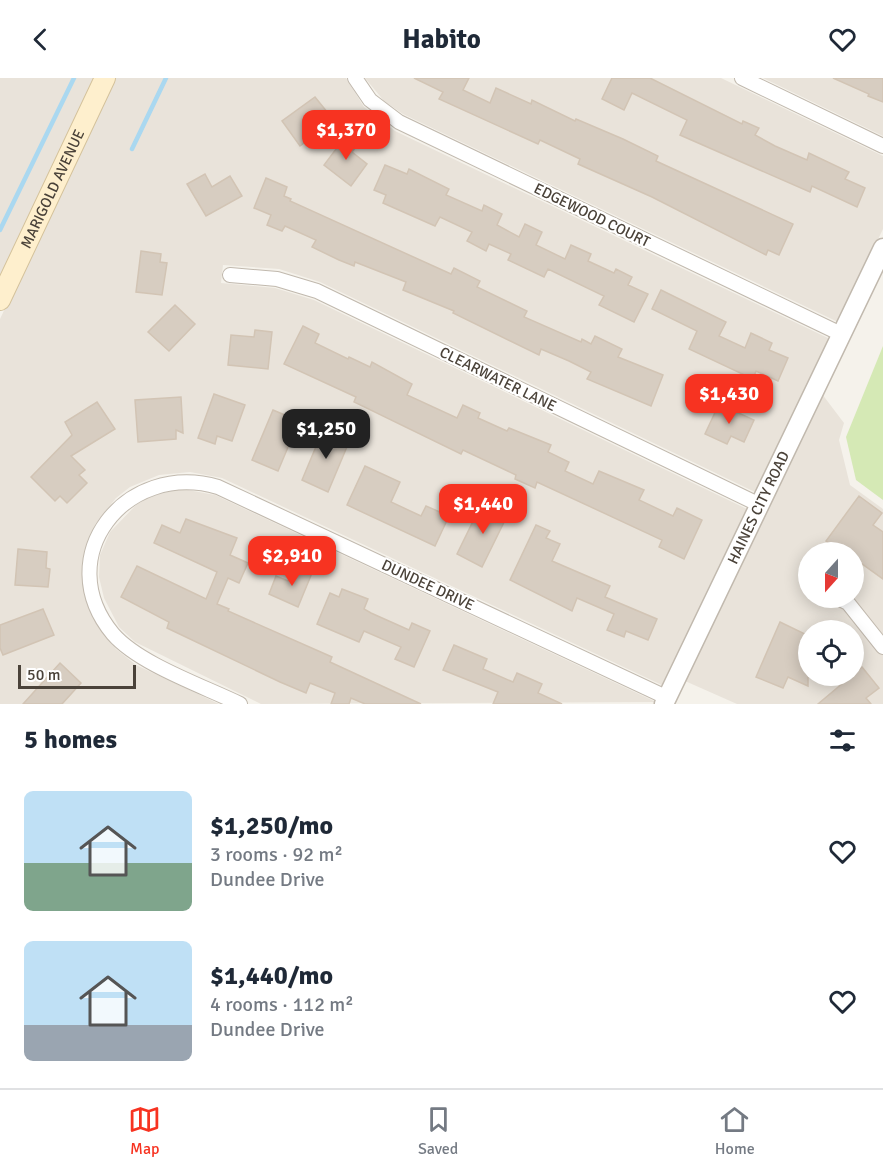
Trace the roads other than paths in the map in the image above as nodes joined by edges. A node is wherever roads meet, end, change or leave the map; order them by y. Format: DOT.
graph roads {
  1 [pos="105,78"];
  2 [pos="355,78"];
  3 [pos="742,78"];
  4 [pos="883,146"];
  5 [pos="883,248"];
  6 [pos="230,275"];
  7 [pos="0,300"];
  8 [pos="841,334"];
  9 [pos="760,505"];
  10 [pos="852,608"];
  11 [pos="883,647"];
  12 [pos="666,701"];
  13 [pos="240,704"];
  1 -- 7 [label="main road, MARIGOLD AVENUE"];
  2 -- 8 [label="street, EDGEWOOD COURT"];
  3 -- 4 [label="street"];
  5 -- 8 [label="street, HAINES CITY ROAD"];
  6 -- 9 [label="street, CLEARWATER LANE"];
  8 -- 9 [label="street, HAINES CITY ROAD"];
  9 -- 12 [label="street, HAINES CITY ROAD"];
  10 -- 11 [label="street"];
  12 -- 13 [label="street, DUNDEE DRIVE"];
}
